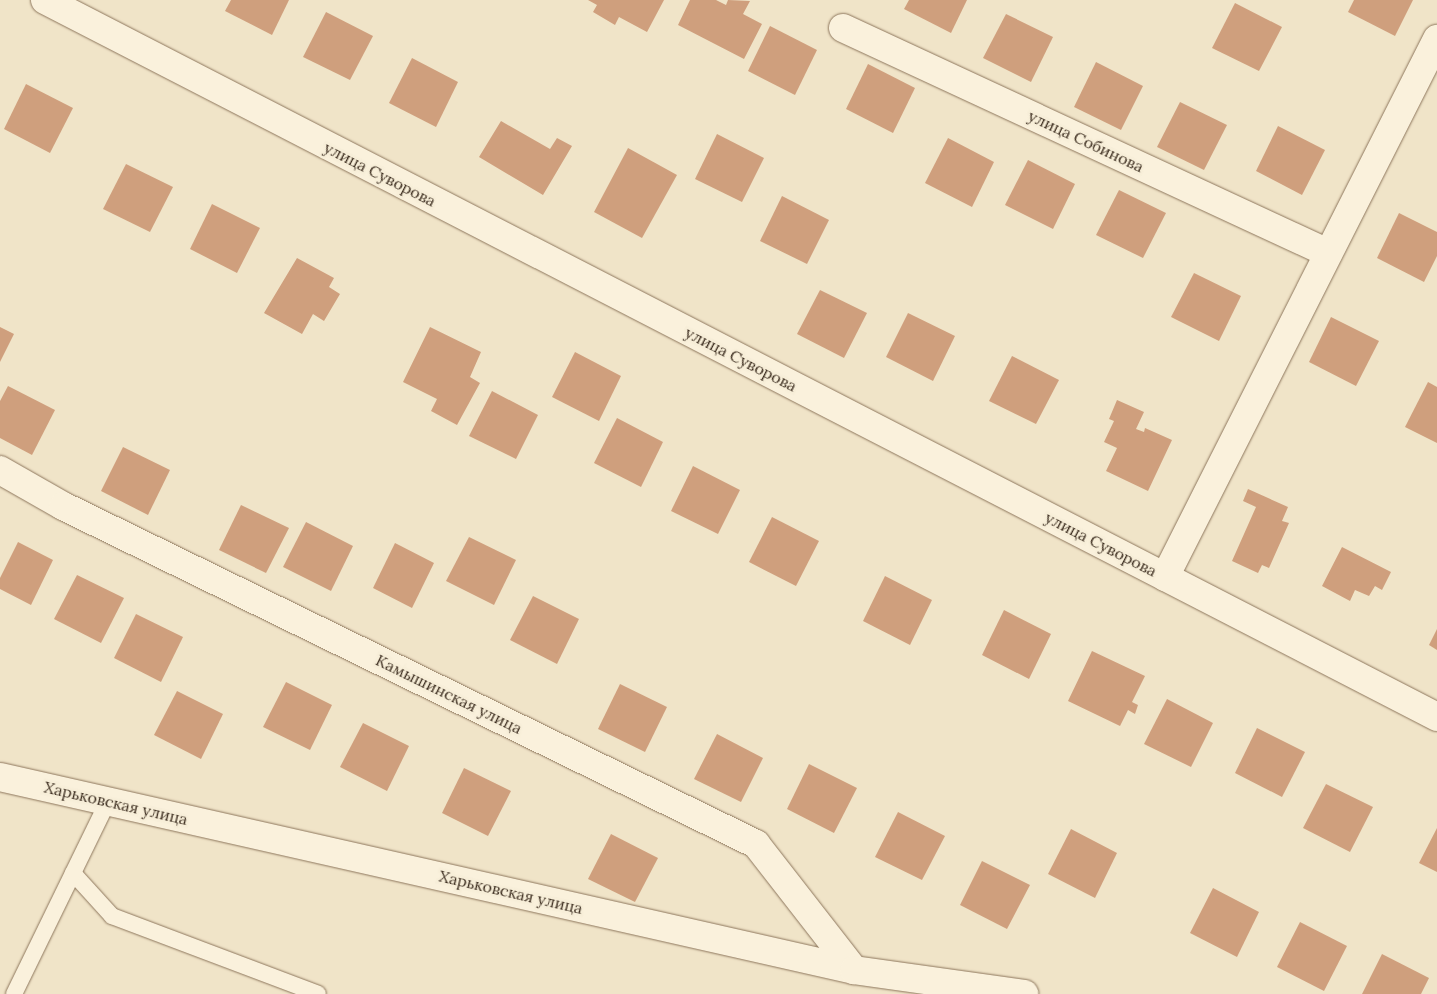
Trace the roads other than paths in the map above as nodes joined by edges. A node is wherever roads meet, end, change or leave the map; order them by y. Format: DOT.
graph roads {
  1 [pos="45,0"];
  2 [pos="77,8"];
  3 [pos="843,28"];
  4 [pos="1437,38"];
  5 [pos="1328,253"];
  6 [pos="0,470"];
  7 [pos="1165,577"];
  8 [pos="1437,717"];
  9 [pos="0,777"];
  10 [pos="108,801"];
  11 [pos="73,872"];
  12 [pos="854,970"];
  13 [pos="1014,993"];
  14 [pos="14,994"];
  15 [pos="318,994"];
  1 -- 2 [label="street, улица Суворова"];
  2 -- 7 [label="street, улица Суворова"];
  3 -- 5 [label="street, улица Собинова"];
  4 -- 5 [label="street"];
  5 -- 7 [label="street"];
  6 -- 12 [label="street, Камышинская улица"];
  7 -- 8 [label="street, улица Суворова"];
  9 -- 10 [label="street, Харьковская улица"];
  10 -- 11 [label="lane"];
  10 -- 12 [label="street, Харьковская улица"];
  11 -- 14 [label="lane"];
  11 -- 15 [label="lane"];
  12 -- 13 [label="street, Харьковская улица"];
}
